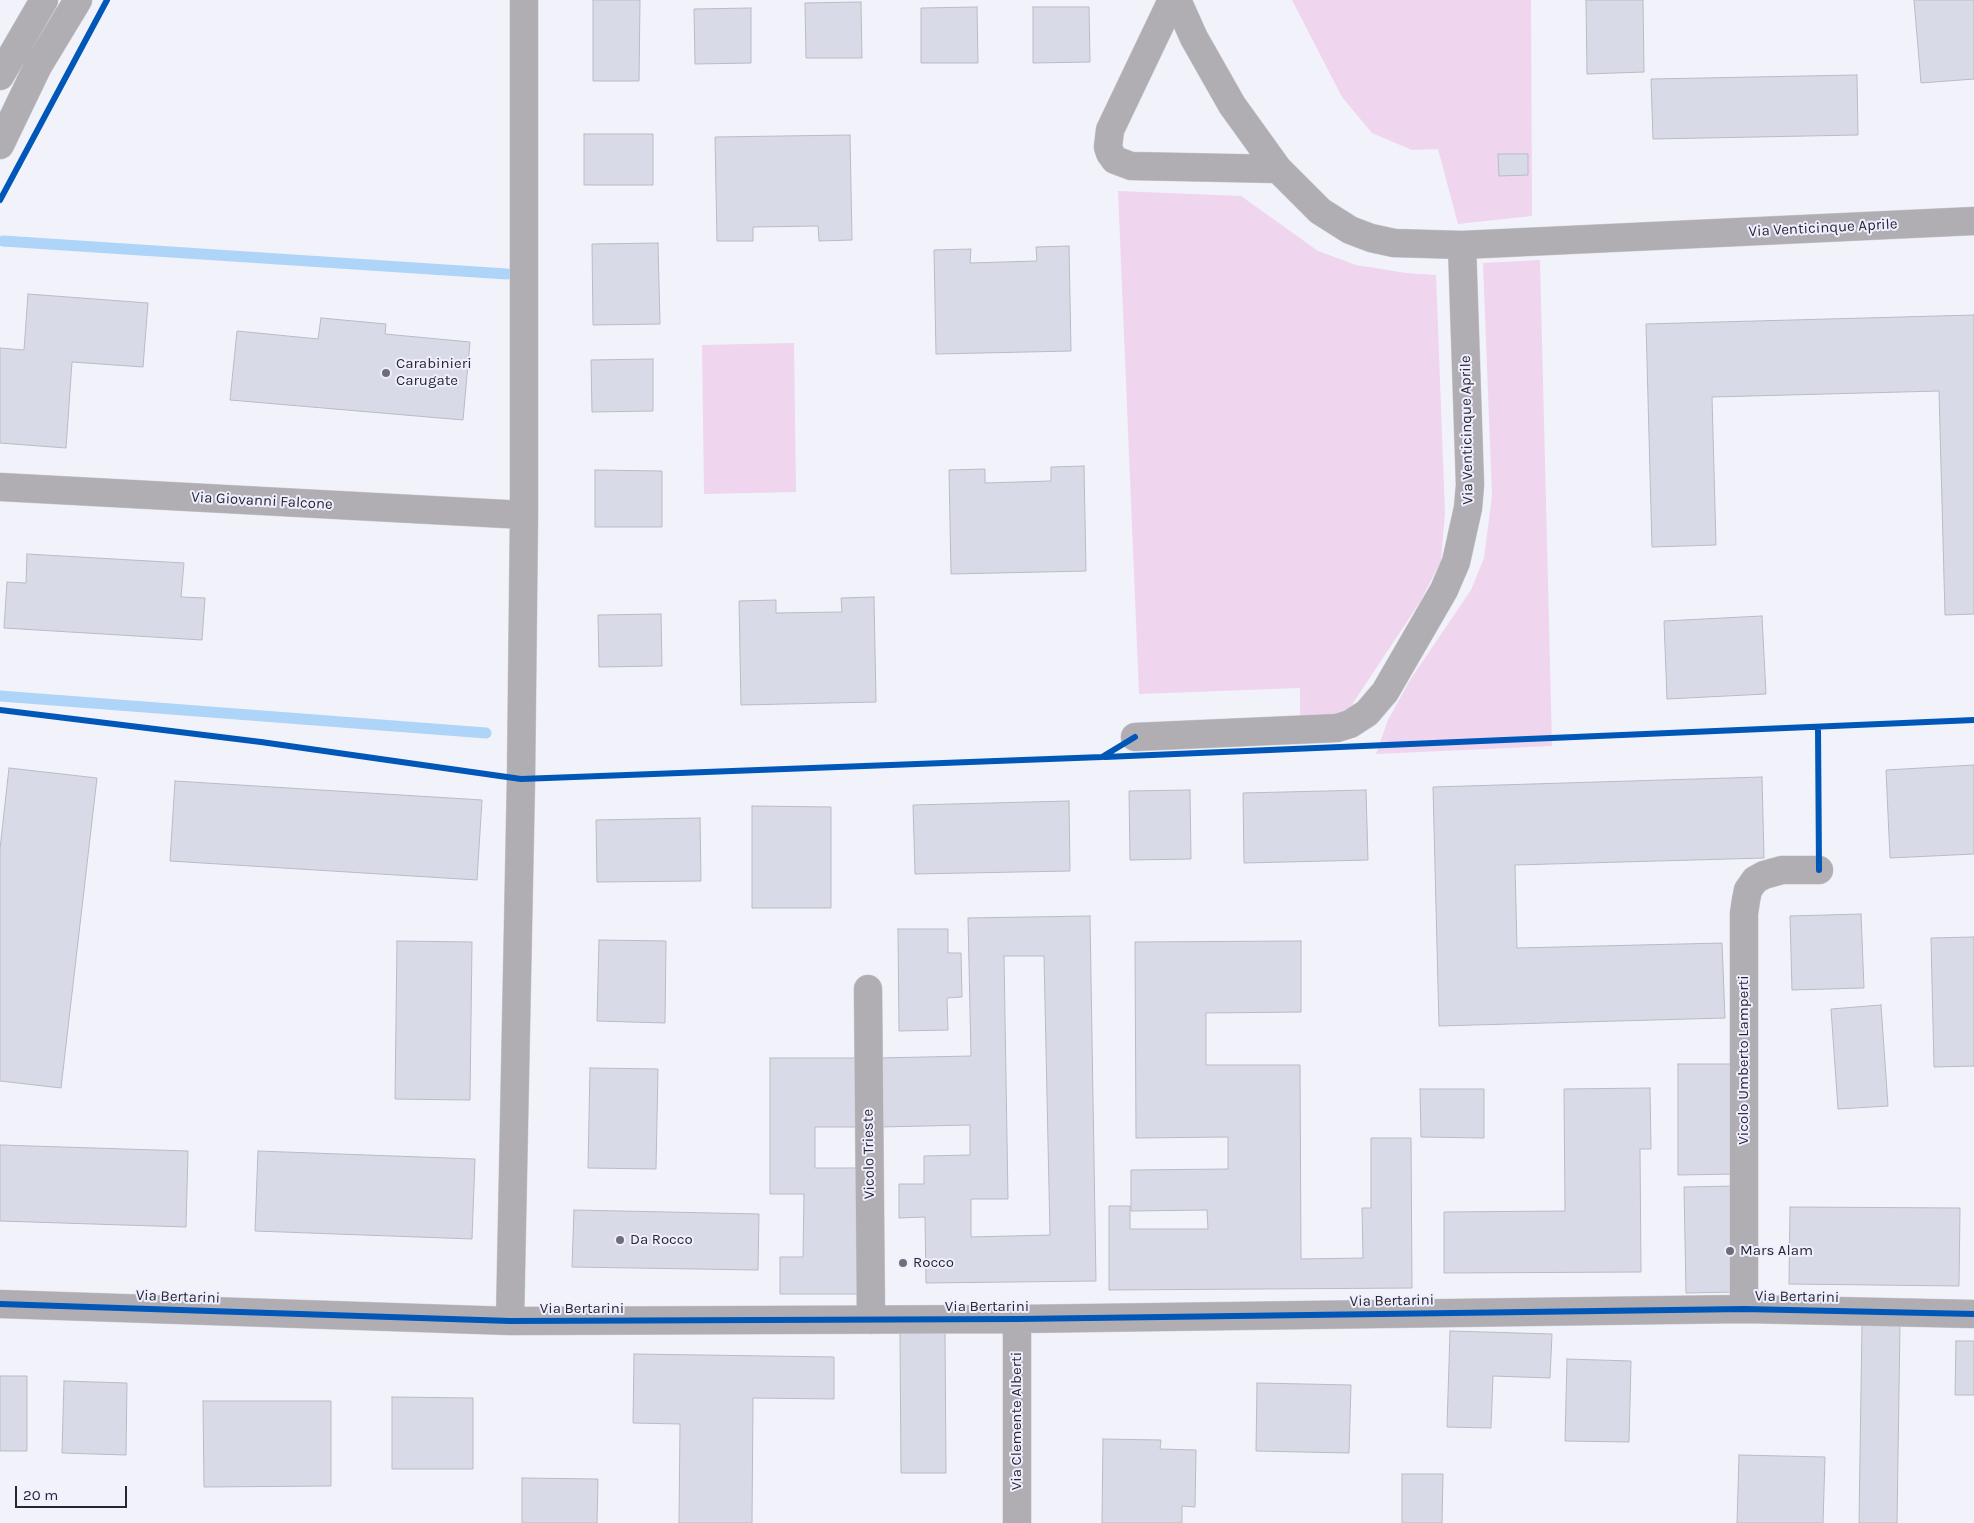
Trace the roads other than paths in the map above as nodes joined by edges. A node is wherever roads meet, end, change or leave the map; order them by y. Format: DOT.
graph roads {
  1 [pos="44,0"];
  2 [pos="78,0"];
  3 [pos="524,0"];
  4 [pos="1172,0"];
  5 [pos="1177,0"];
  6 [pos="0,76"];
  7 [pos="0,145"];
  8 [pos="1278,169"];
  9 [pos="1974,221"];
  10 [pos="1462,245"];
  11 [pos="0,488"];
  12 [pos="524,515"];
  13 [pos="1135,737"];
  14 [pos="1819,870"];
  15 [pos="868,989"];
  16 [pos="0,1304"];
  17 [pos="1744,1309"];
  18 [pos="1974,1314"];
  19 [pos="1017,1319"];
  20 [pos="871,1320"];
  21 [pos="510,1322"];
  22 [pos="1016,1523"];
  1 -- 6 [label="street"];
  2 -- 7 [label="street"];
  3 -- 12 [label="street"];
  4 -- 8 [label="street"];
  5 -- 8 [label="street, Via Venticinque Aprile"];
  8 -- 10 [label="street, Via Venticinque Aprile"];
  9 -- 10 [label="street, Via Venticinque Aprile"];
  10 -- 13 [label="street, Via Venticinque Aprile"];
  11 -- 12 [label="street, Via Giovanni Falcone"];
  12 -- 21 [label="street"];
  14 -- 17 [label="street, Vicolo Umberto Lamperti"];
  15 -- 20 [label="street, Vicolo Trieste"];
  16 -- 21 [label="street, Via Bertarini"];
  17 -- 18 [label="street, Via Bertarini"];
  17 -- 19 [label="street, Via Bertarini"];
  19 -- 20 [label="street, Via Bertarini"];
  19 -- 22 [label="street, Via Clemente Alberti"];
  20 -- 21 [label="street, Via Bertarini"];
}
